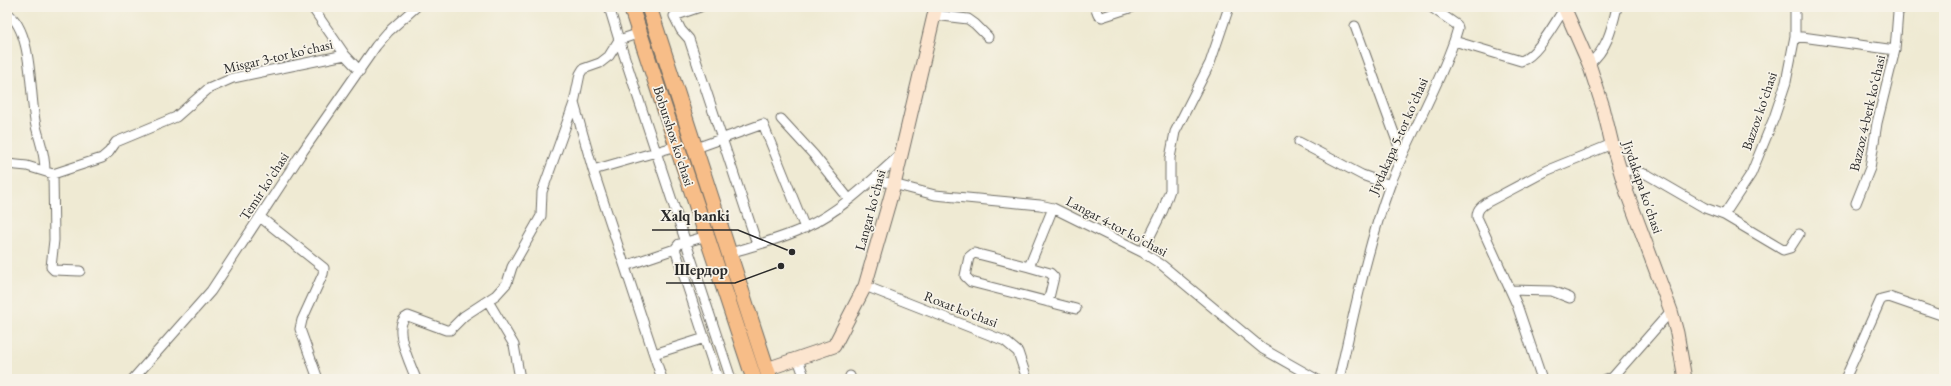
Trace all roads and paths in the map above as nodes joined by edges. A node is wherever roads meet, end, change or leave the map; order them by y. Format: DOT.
graph roads {
  1 [pos="312,7"];
  2 [pos="416,7"];
  3 [pos="609,7"];
  4 [pos="631,7"];
  5 [pos="649,7"];
  6 [pos="700,7"];
  7 [pos="1095,7"];
  8 [pos="1133,7"];
  9 [pos="1229,7"];
  10 [pos="1431,7"];
  11 [pos="1617,7"];
  12 [pos="1795,7"];
  13 [pos="1903,7"];
  14 [pos="1564,8"];
  15 [pos="935,11"];
  16 [pos="7,13"];
  17 [pos="1355,26"];
  18 [pos="640,34"];
  19 [pos="1795,36"];
  20 [pos="988,37"];
  21 [pos="620,40"];
  22 [pos="1454,41"];
  23 [pos="1895,50"];
  24 [pos="344,55"];
  25 [pos="1589,64"];
  26 [pos="360,71"];
  27 [pos="574,103"];
  28 [pos="781,119"];
  29 [pos="722,139"];
  30 [pos="1299,142"];
  31 [pos="1612,144"];
  32 [pos="677,146"];
  33 [pos="696,148"];
  34 [pos="656,152"];
  35 [pos="901,154"];
  36 [pos="1402,155"];
  37 [pos="7,164"];
  38 [pos="593,170"];
  39 [pos="1620,171"];
  40 [pos="49,172"];
  41 [pos="874,179"];
  42 [pos="894,185"];
  43 [pos="1390,186"];
  44 [pos="849,199"];
  45 [pos="1856,203"];
  46 [pos="1053,208"];
  47 [pos="1724,215"];
  48 [pos="260,216"];
  49 [pos="805,228"];
  50 [pos="1799,234"];
  51 [pos="707,236"];
  52 [pos="686,242"];
  53 [pos="756,244"];
  54 [pos="675,249"];
  55 [pos="1142,252"];
  56 [pos="730,253"];
  57 [pos="625,266"];
  58 [pos="1029,267"];
  59 [pos="80,272"];
  60 [pos="865,286"];
  61 [pos="1511,290"];
  62 [pos="1570,298"];
  63 [pos="488,301"];
  64 [pos="1048,302"];
  65 [pos="1076,309"];
  66 [pos="1671,311"];
  67 [pos="1944,316"];
  68 [pos="704,338"];
  69 [pos="654,354"];
  70 [pos="798,359"];
  71 [pos="768,374"];
  72 [pos="1610,378"];
  73 [pos="133,379"];
  74 [pos="318,379"];
  75 [pos="416,379"];
  76 [pos="520,379"];
  77 [pos="662,379"];
  78 [pos="718,379"];
  79 [pos="731,379"];
  80 [pos="754,379"];
  81 [pos="805,379"];
  82 [pos="1027,379"];
  83 [pos="1316,379"];
  84 [pos="1339,379"];
  85 [pos="1542,379"];
  86 [pos="1685,379"];
  87 [pos="1845,379"];
  1 -- 24 [label="street"];
  2 -- 26 [label="street, Temir ko'chasi"];
  3 -- 21 [label="street"];
  4 -- 18 [label="main road, Boburshox ko'chasi"];
  5 -- 33 [label="main road"];
  6 -- 29 [label="street"];
  7 -- 8 [label="street"];
  9 -- 55 [label="street"];
  10 -- 22 [label="street"];
  11 -- 25 [label="street"];
  12 -- 19 [label="street, Bazzoz koʻchasi"];
  13 -- 23 [label="street, Bazzoz 4-berk koʻchasi"];
  14 -- 22 [label="street"];
  14 -- 25 [label="street, Jiydakapa ko'chasi"];
  15 -- 20 [label="street"];
  15 -- 35 [label="street, Langar koʻchasi"];
  16 -- 40 [label="street"];
  17 -- 36 [label="street"];
  18 -- 21 [label="street"];
  18 -- 32 [label="main road, Boburshox ko'chasi"];
  19 -- 23 [label="street, Bazzoz 4-berk koʻchasi"];
  19 -- 47 [label="street, Bazzoz koʻchasi"];
  21 -- 27 [label="street"];
  21 -- 34 [label="street"];
  22 -- 36 [label="street, Jiydakapa 5-tor koʻchasi"];
  23 -- 45 [label="street, Bazzoz 4-berk koʻchasi"];
  24 -- 26 [label="street"];
  24 -- 40 [label="street, Misgar 3-tor koʻchasi"];
  25 -- 31 [label="street, Jiydakapa ko'chasi"];
  26 -- 48 [label="street, Temir ko'chasi"];
  27 -- 38 [label="street"];
  27 -- 63 [label="street"];
  28 -- 44 [label="street"];
  29 -- 33 [label="street"];
  29 -- 49 [label="street"];
  29 -- 53 [label="street"];
  30 -- 43 [label="street"];
  31 -- 39 [label="street, Jiydakapa ko'chasi"];
  31 -- 61 [label="street"];
  32 -- 34 [label="street"];
  32 -- 51 [label="main road, Boburshox ko'chasi"];
  33 -- 56 [label="main road"];
  34 -- 38 [label="street"];
  34 -- 52 [label="street"];
  35 -- 41 [label="street"];
  35 -- 42 [label="street, Langar koʻchasi"];
  36 -- 43 [label="street, Jiydakapa 5-tor koʻchasi"];
  37 -- 40 [label="street"];
  38 -- 57 [label="street"];
  39 -- 47 [label="street"];
  39 -- 66 [label="street, Jiydakapa ko'chasi"];
  40 -- 59 [label="street"];
  41 -- 42 [label="street, Langar 4-tor koʻchasi"];
  41 -- 44 [label="street"];
  42 -- 46 [label="street, Langar 4-tor koʻchasi"];
  42 -- 60 [label="street, Langar koʻchasi"];
  43 -- 84 [label="street, Jiydakapa 5-tor koʻchasi"];
  44 -- 49 [label="street"];
  46 -- 55 [label="street, Langar 4-tor koʻchasi"];
  46 -- 58 [label="street"];
  47 -- 50 [label="street"];
  48 -- 73 [label="street, Temir ko'chasi"];
  48 -- 74 [label="street"];
  49 -- 53 [label="street"];
  51 -- 52 [label="street"];
  51 -- 80 [label="main road, Boburshox ko'chasi"];
  52 -- 54 [label="street"];
  52 -- 79 [label="street"];
  53 -- 56 [label="street"];
  54 -- 57 [label="street"];
  54 -- 68 [label="street"];
  55 -- 83 [label="street, Langar 4-tor koʻchasi"];
  56 -- 71 [label="main road"];
  57 -- 69 [label="street"];
  58 -- 64 [label="street"];
  58 -- 64 [label="street"];
  60 -- 70 [label="street, Langar koʻchasi"];
  60 -- 82 [label="street, Roxat koʻchasi"];
  61 -- 62 [label="street"];
  61 -- 85 [label="street"];
  63 -- 75 [label="street"];
  63 -- 76 [label="street"];
  64 -- 65 [label="street"];
  66 -- 72 [label="street"];
  66 -- 86 [label="street, Jiydakapa ko'chasi"];
  67 -- 87 [label="street"];
  68 -- 69 [label="street"];
  68 -- 78 [label="street"];
  69 -- 77 [label="street"];
  70 -- 71 [label="street, Langar koʻchasi"];
  70 -- 81 [label="street"];
}
